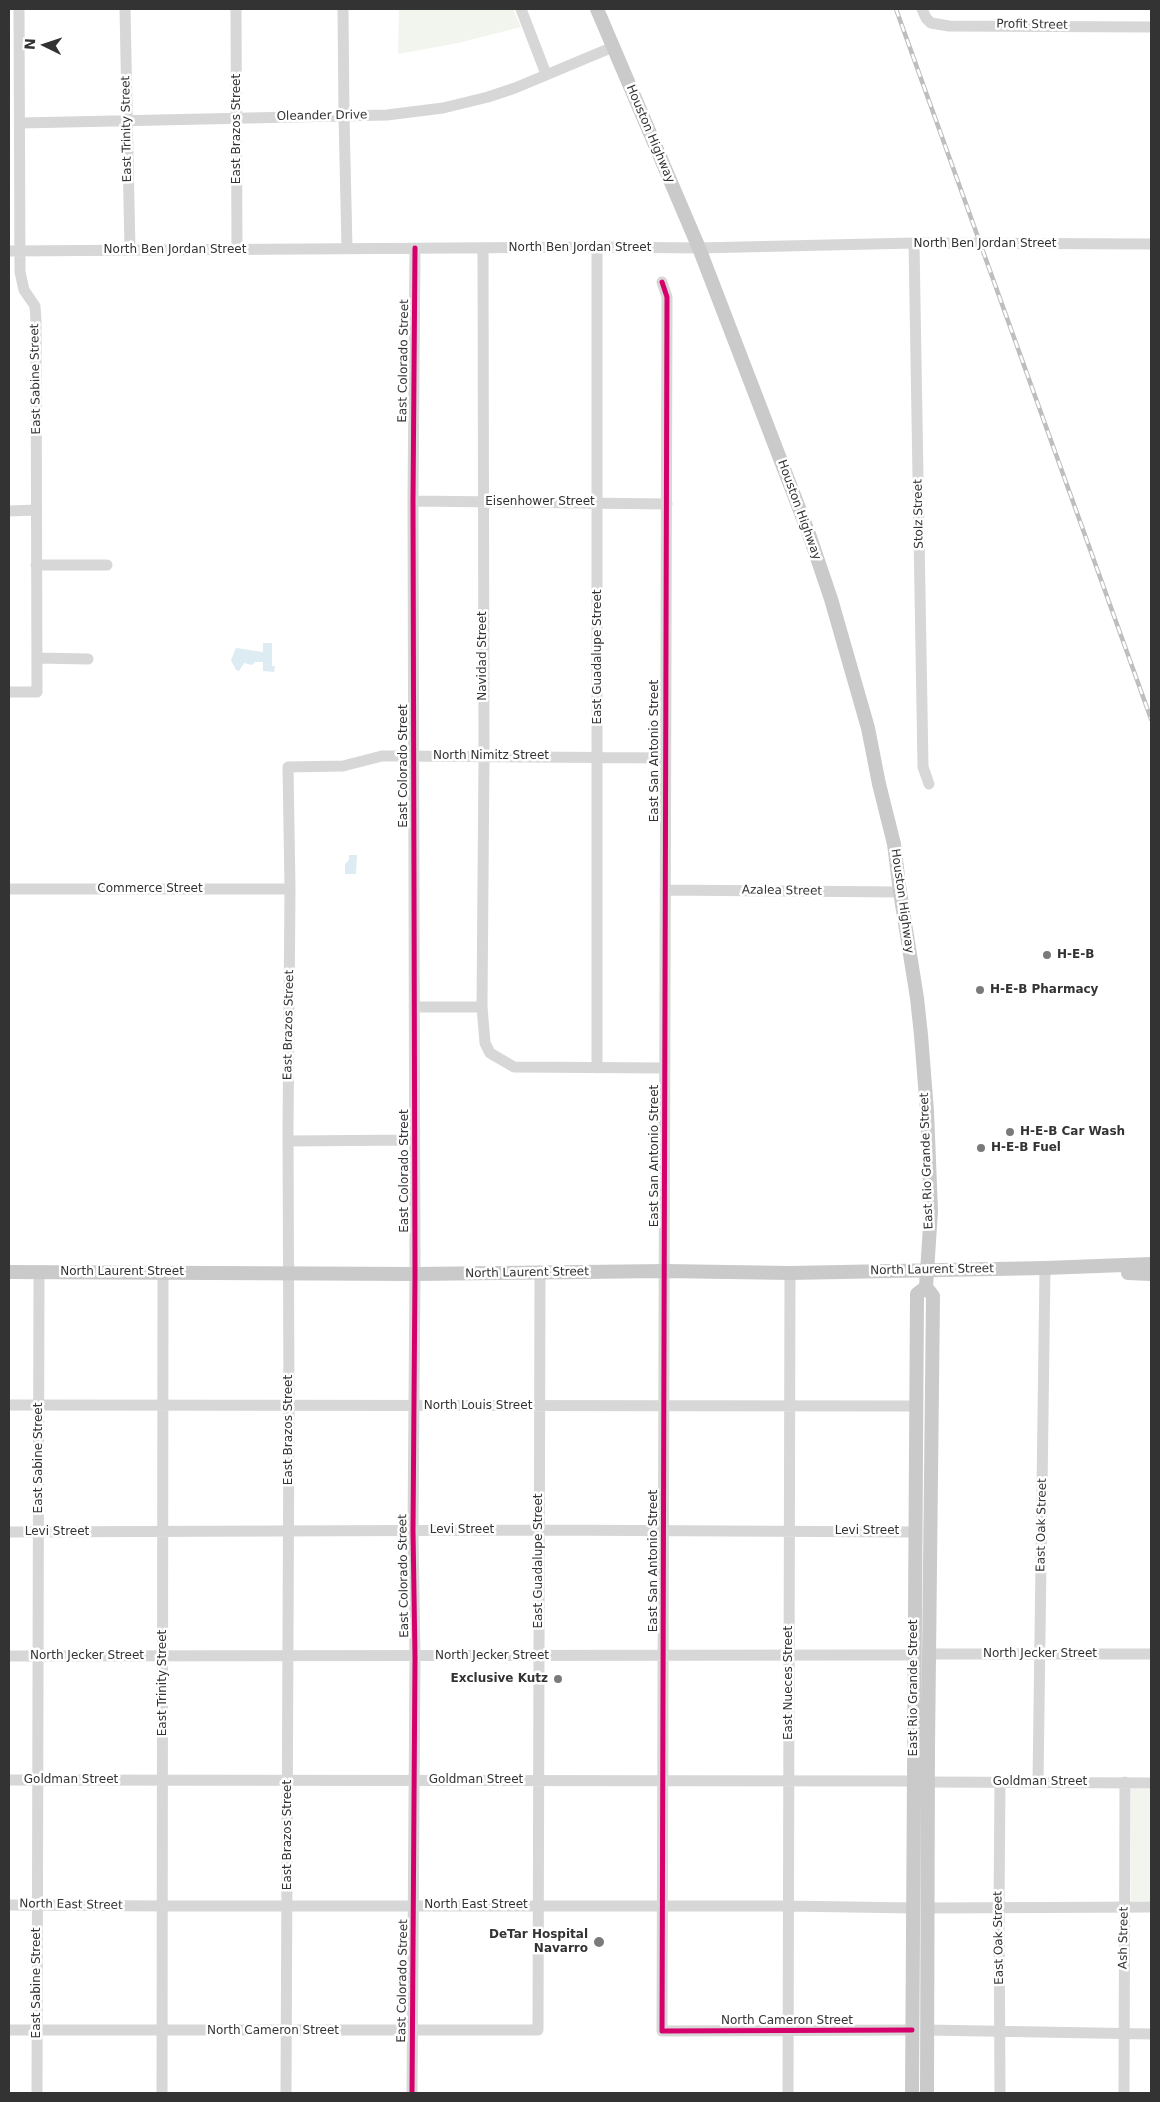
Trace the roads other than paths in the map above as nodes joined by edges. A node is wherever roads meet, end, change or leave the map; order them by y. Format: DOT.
graph roads {
  1 [pos="19,9"];
  2 [pos="125,9"];
  3 [pos="236,9"];
  4 [pos="344,9"];
  5 [pos="521,9"];
  6 [pos="597,9"];
  7 [pos="922,9"];
  8 [pos="1151,26"];
  9 [pos="613,47"];
  10 [pos="546,74"];
  11 [pos="344,116"];
  12 [pos="238,118"];
  13 [pos="127,121"];
  14 [pos="20,122"];
  15 [pos="914,243"];
  16 [pos="1151,244"];
  17 [pos="597,247"];
  18 [pos="347,248"];
  19 [pos="415,248"];
  20 [pos="483,248"];
  21 [pos="699,248"];
  22 [pos="130,250"];
  23 [pos="237,250"];
  24 [pos="9,251"];
  25 [pos="21,251"];
  26 [pos="662,282"];
  27 [pos="413,501"];
  28 [pos="482,501"];
  29 [pos="597,502"];
  30 [pos="667,504"];
  31 [pos="9,510"];
  32 [pos="36,510"];
  33 [pos="36,565"];
  34 [pos="107,565"];
  35 [pos="37,658"];
  36 [pos="88,659"];
  37 [pos="9,692"];
  38 [pos="414,756"];
  39 [pos="484,756"];
  40 [pos="598,757"];
  41 [pos="665,758"];
  42 [pos="288,767"];
  43 [pos="929,784"];
  44 [pos="290,889"];
  45 [pos="9,890"];
  46 [pos="665,890"];
  47 [pos="900,892"];
  48 [pos="414,1007"];
  49 [pos="482,1007"];
  50 [pos="921,1035"];
  51 [pos="598,1068"];
  52 [pos="665,1068"];
  53 [pos="288,1140"];
  54 [pos="414,1140"];
  55 [pos="1151,1264"];
  56 [pos="1045,1268"];
  57 [pos="927,1270"];
  58 [pos="665,1271"];
  59 [pos="9,1272"];
  60 [pos="39,1272"];
  61 [pos="163,1272"];
  62 [pos="540,1273"];
  63 [pos="790,1273"];
  64 [pos="288,1274"];
  65 [pos="415,1274"];
  66 [pos="1151,1274"];
  67 [pos="926,1287"];
  68 [pos="9,1405"];
  69 [pos="38,1405"];
  70 [pos="164,1405"];
  71 [pos="540,1405"];
  72 [pos="664,1405"];
  73 [pos="289,1406"];
  74 [pos="414,1406"];
  75 [pos="790,1406"];
  76 [pos="916,1406"];
  77 [pos="540,1530"];
  78 [pos="289,1531"];
  79 [pos="413,1531"];
  80 [pos="790,1531"];
  81 [pos="9,1532"];
  82 [pos="39,1532"];
  83 [pos="164,1532"];
  84 [pos="664,1532"];
  85 [pos="915,1532"];
  86 [pos="930,1654"];
  87 [pos="1040,1654"];
  88 [pos="1151,1654"];
  89 [pos="914,1655"];
  90 [pos="9,1656"];
  91 [pos="39,1656"];
  92 [pos="539,1656"];
  93 [pos="663,1656"];
  94 [pos="789,1656"];
  95 [pos="163,1657"];
  96 [pos="289,1657"];
  97 [pos="415,1657"];
  98 [pos="914,1747"];
  99 [pos="9,1780"];
  100 [pos="38,1780"];
  101 [pos="413,1780"];
  102 [pos="539,1780"];
  103 [pos="789,1780"];
  104 [pos="163,1781"];
  105 [pos="288,1781"];
  106 [pos="663,1781"];
  107 [pos="914,1781"];
  108 [pos="928,1782"];
  109 [pos="1000,1782"];
  110 [pos="1038,1782"];
  111 [pos="1125,1782"];
  112 [pos="1151,1783"];
  113 [pos="928,1818"];
  114 [pos="9,1905"];
  115 [pos="38,1905"];
  116 [pos="414,1905"];
  117 [pos="163,1906"];
  118 [pos="288,1906"];
  119 [pos="539,1906"];
  120 [pos="663,1906"];
  121 [pos="789,1906"];
  122 [pos="999,1907"];
  123 [pos="1124,1907"];
  124 [pos="1151,1907"];
  125 [pos="913,1908"];
  126 [pos="928,1908"];
  127 [pos="9,2030"];
  128 [pos="37,2030"];
  129 [pos="538,2030"];
  130 [pos="662,2030"];
  131 [pos="912,2030"];
  132 [pos="927,2030"];
  133 [pos="162,2031"];
  134 [pos="287,2031"];
  135 [pos="412,2031"];
  136 [pos="788,2031"];
  137 [pos="1001,2032"];
  138 [pos="1123,2034"];
  139 [pos="1151,2034"];
  140 [pos="38,2093"];
  141 [pos="162,2093"];
  142 [pos="286,2093"];
  143 [pos="412,2093"];
  144 [pos="788,2093"];
  145 [pos="912,2093"];
  146 [pos="927,2093"];
  147 [pos="1000,2093"];
  148 [pos="1124,2093"];
  1 -- 14 [label="street, East Sabine Street"];
  2 -- 13 [label="street, East Trinity Street"];
  3 -- 12 [label="street, East Brazos Street"];
  4 -- 11 [label="street"];
  5 -- 10 [label="street"];
  6 -- 9 [label="main road, Houston Highway"];
  7 -- 8 [label="street, Profit Street"];
  9 -- 10 [label="street, Oleander Drive"];
  9 -- 21 [label="main road, Houston Highway"];
  10 -- 11 [label="street, Oleander Drive"];
  11 -- 12 [label="street, Oleander Drive"];
  11 -- 18 [label="street"];
  12 -- 13 [label="street, Oleander Drive"];
  12 -- 23 [label="street, East Brazos Street"];
  13 -- 14 [label="street, Oleander Drive"];
  13 -- 22 [label="street, East Trinity Street"];
  14 -- 25 [label="street, East Sabine Street"];
  15 -- 16 [label="street, North Ben Jordan Street"];
  15 -- 21 [label="street, North Ben Jordan Street"];
  15 -- 43 [label="street, Stolz Street"];
  17 -- 20 [label="street, North Ben Jordan Street"];
  17 -- 21 [label="street, North Ben Jordan Street"];
  17 -- 29 [label="street, East Guadalupe Street"];
  18 -- 19 [label="street, North Ben Jordan Street"];
  18 -- 23 [label="street, North Ben Jordan Street"];
  19 -- 20 [label="street, North Ben Jordan Street"];
  19 -- 27 [label="street, East Colorado Street"];
  20 -- 28 [label="street, Navidad Street"];
  21 -- 47 [label="main road, Houston Highway"];
  22 -- 23 [label="street, North Ben Jordan Street"];
  22 -- 25 [label="street, North Ben Jordan Street"];
  24 -- 25 [label="street, North Ben Jordan Street"];
  25 -- 32 [label="street, East Sabine Street"];
  26 -- 30 [label="street, East San Antonio Street"];
  27 -- 28 [label="street, Eisenhower Street"];
  27 -- 38 [label="street, East Colorado Street"];
  28 -- 29 [label="street, Eisenhower Street"];
  28 -- 39 [label="street, Navidad Street"];
  29 -- 30 [label="street, Eisenhower Street"];
  29 -- 40 [label="street, East Guadalupe Street"];
  30 -- 41 [label="street, East San Antonio Street"];
  31 -- 32 [label="street"];
  32 -- 33 [label="street, East Sabine Street"];
  33 -- 34 [label="street"];
  33 -- 35 [label="street, East Sabine Street"];
  35 -- 36 [label="street"];
  35 -- 37 [label="street, East Sabine Street"];
  38 -- 39 [label="street, North Nimitz Street"];
  38 -- 42 [label="street, North Nimitz Street"];
  38 -- 48 [label="street, East Colorado Street"];
  39 -- 40 [label="street, North Nimitz Street"];
  39 -- 49 [label="street, Navidad Street"];
  40 -- 41 [label="street, North Nimitz Street"];
  40 -- 51 [label="street, East Guadalupe Street"];
  41 -- 46 [label="street, East San Antonio Street"];
  42 -- 44 [label="street, East Brazos Street"];
  44 -- 45 [label="street, Commerce Street"];
  44 -- 53 [label="street, East Brazos Street"];
  46 -- 47 [label="street, Azalea Street"];
  46 -- 52 [label="street, East San Antonio Street"];
  47 -- 50 [label="main road, Houston Highway"];
  48 -- 49 [label="street"];
  48 -- 54 [label="street, East Colorado Street"];
  49 -- 51 [label="street, Navidad Street"];
  50 -- 57 [label="main road, East Rio Grande Street"];
  51 -- 52 [label="street"];
  52 -- 58 [label="street, East San Antonio Street"];
  53 -- 54 [label="street"];
  53 -- 64 [label="street, East Brazos Street"];
  54 -- 65 [label="street, East Colorado Street"];
  55 -- 56 [label="main road, North Laurent Street"];
  56 -- 57 [label="main road, North Laurent Street"];
  56 -- 66 [label="main road, North Laurent Street"];
  56 -- 87 [label="street, East Oak Street"];
  57 -- 63 [label="main road, North Laurent Street"];
  57 -- 67 [label="main road, East Rio Grande Street"];
  58 -- 62 [label="main road, North Laurent Street"];
  58 -- 63 [label="main road, North Laurent Street"];
  58 -- 72 [label="street, East San Antonio Street"];
  59 -- 60 [label="main road, North Laurent Street"];
  60 -- 61 [label="main road, North Laurent Street"];
  60 -- 69 [label="street, East Sabine Street"];
  61 -- 64 [label="main road, North Laurent Street"];
  61 -- 70 [label="street, East Trinity Street"];
  62 -- 65 [label="main road, North Laurent Street"];
  62 -- 71 [label="street, East Guadalupe Street"];
  63 -- 75 [label="street, East Nueces Street"];
  64 -- 65 [label="main road, North Laurent Street"];
  64 -- 73 [label="street, East Brazos Street"];
  65 -- 74 [label="street, East Colorado Street"];
  67 -- 76 [label="main road, East Rio Grande Street"];
  67 -- 86 [label="main road, East Rio Grande Street"];
  68 -- 69 [label="street, North Louis Street"];
  69 -- 70 [label="street, North Louis Street"];
  69 -- 82 [label="street, East Sabine Street"];
  70 -- 73 [label="street, North Louis Street"];
  70 -- 83 [label="street, East Trinity Street"];
  71 -- 72 [label="street, North Louis Street"];
  71 -- 74 [label="street, North Louis Street"];
  71 -- 77 [label="street, East Guadalupe Street"];
  72 -- 75 [label="street, North Louis Street"];
  72 -- 84 [label="street, East San Antonio Street"];
  73 -- 74 [label="street, North Louis Street"];
  73 -- 78 [label="street, East Brazos Street"];
  74 -- 79 [label="street, East Colorado Street"];
  75 -- 76 [label="street, North Louis Street"];
  75 -- 80 [label="street, East Nueces Street"];
  76 -- 85 [label="main road, East Rio Grande Street"];
  77 -- 79 [label="street, Levi Street"];
  77 -- 84 [label="street, Levi Street"];
  77 -- 92 [label="street, East Guadalupe Street"];
  78 -- 79 [label="street, Levi Street"];
  78 -- 83 [label="street, Levi Street"];
  78 -- 96 [label="street, East Brazos Street"];
  79 -- 97 [label="street, East Colorado Street"];
  80 -- 84 [label="street, Levi Street"];
  80 -- 85 [label="street, Levi Street"];
  80 -- 94 [label="street, East Nueces Street"];
  81 -- 82 [label="street, Levi Street"];
  82 -- 83 [label="street, Levi Street"];
  82 -- 91 [label="street, East Sabine Street"];
  83 -- 95 [label="street, East Trinity Street"];
  84 -- 93 [label="street, East San Antonio Street"];
  85 -- 89 [label="main road, East Rio Grande Street"];
  86 -- 87 [label="street, North Jecker Street"];
  86 -- 108 [label="main road, East Rio Grande Street"];
  87 -- 88 [label="street, North Jecker Street"];
  87 -- 110 [label="street, East Oak Street"];
  89 -- 94 [label="street, North Jecker Street"];
  89 -- 98 [label="main road, East Rio Grande Street"];
  90 -- 91 [label="street, North Jecker Street"];
  91 -- 95 [label="street, North Jecker Street"];
  91 -- 100 [label="street, East Sabine Street"];
  92 -- 93 [label="street, North Jecker Street"];
  92 -- 97 [label="street, North Jecker Street"];
  92 -- 102 [label="street, East Guadalupe Street"];
  93 -- 94 [label="street, North Jecker Street"];
  93 -- 106 [label="street, East San Antonio Street"];
  94 -- 103 [label="street, East Nueces Street"];
  95 -- 96 [label="street, North Jecker Street"];
  95 -- 104 [label="street, East Trinity Street"];
  96 -- 97 [label="street, North Jecker Street"];
  96 -- 105 [label="street, East Brazos Street"];
  97 -- 101 [label="street, East Colorado Street"];
  98 -- 107 [label="main road, East Rio Grande Street"];
  98 -- 108 [label="main road"];
  99 -- 100 [label="street, Goldman Street"];
  100 -- 104 [label="street, Goldman Street"];
  100 -- 115 [label="street, East Sabine Street"];
  101 -- 102 [label="street, Goldman Street"];
  101 -- 105 [label="street, Goldman Street"];
  101 -- 116 [label="street, East Colorado Street"];
  102 -- 106 [label="street, Goldman Street"];
  102 -- 119 [label="street, East Guadalupe Street"];
  103 -- 106 [label="street, Goldman Street"];
  103 -- 107 [label="street, Goldman Street"];
  103 -- 121 [label="street, East Nueces Street"];
  104 -- 105 [label="street, Goldman Street"];
  104 -- 117 [label="street, East Trinity Street"];
  105 -- 118 [label="street, East Brazos Street"];
  106 -- 120 [label="street, East San Antonio Street"];
  107 -- 113 [label="main road"];
  107 -- 125 [label="main road, East Rio Grande Street"];
  108 -- 109 [label="street, Goldman Street"];
  108 -- 113 [label="main road, East Rio Grande Street"];
  109 -- 110 [label="street, Goldman Street"];
  109 -- 122 [label="street, East Oak Street"];
  110 -- 111 [label="street, Goldman Street"];
  111 -- 112 [label="street, Goldman Street"];
  111 -- 123 [label="street, Ash Street"];
  113 -- 126 [label="main road, East Rio Grande Street"];
  114 -- 115 [label="street, North East Street"];
  115 -- 117 [label="street, North East Street"];
  115 -- 128 [label="street, East Sabine Street"];
  116 -- 118 [label="street, North East Street"];
  116 -- 119 [label="street, North East Street"];
  116 -- 135 [label="street, East Colorado Street"];
  117 -- 118 [label="street, North East Street"];
  117 -- 133 [label="street, East Trinity Street"];
  118 -- 134 [label="street, East Brazos Street"];
  119 -- 120 [label="street, North East Street"];
  119 -- 129 [label="street, East Guadalupe Street"];
  120 -- 121 [label="street, North East Street"];
  120 -- 130 [label="street, East San Antonio Street"];
  121 -- 125 [label="street, North East Street"];
  121 -- 136 [label="street, East Nueces Street"];
  122 -- 123 [label="street"];
  122 -- 126 [label="street"];
  122 -- 137 [label="street, East Oak Street"];
  123 -- 124 [label="street"];
  123 -- 138 [label="street, Ash Street"];
  125 -- 131 [label="main road, East Rio Grande Street"];
  126 -- 132 [label="main road, East Rio Grande Street"];
  127 -- 128 [label="street, North Cameron Street"];
  128 -- 133 [label="street, North Cameron Street"];
  128 -- 140 [label="street, East Sabine Street"];
  129 -- 135 [label="street, North Cameron Street"];
  130 -- 136 [label="street, North Cameron Street"];
  131 -- 136 [label="street, North Cameron Street"];
  131 -- 145 [label="main road, East Rio Grande Street"];
  132 -- 137 [label="street"];
  132 -- 146 [label="main road, East Rio Grande Street"];
  133 -- 134 [label="street, North Cameron Street"];
  133 -- 141 [label="street, East Trinity Street"];
  134 -- 135 [label="street, North Cameron Street"];
  134 -- 142 [label="street, East Brazos Street"];
  135 -- 143 [label="street, East Colorado Street"];
  136 -- 144 [label="street, East Nueces Street"];
  137 -- 138 [label="street"];
  137 -- 147 [label="street, East Oak Street"];
  138 -- 139 [label="street"];
  138 -- 148 [label="street, Ash Street"];
}
